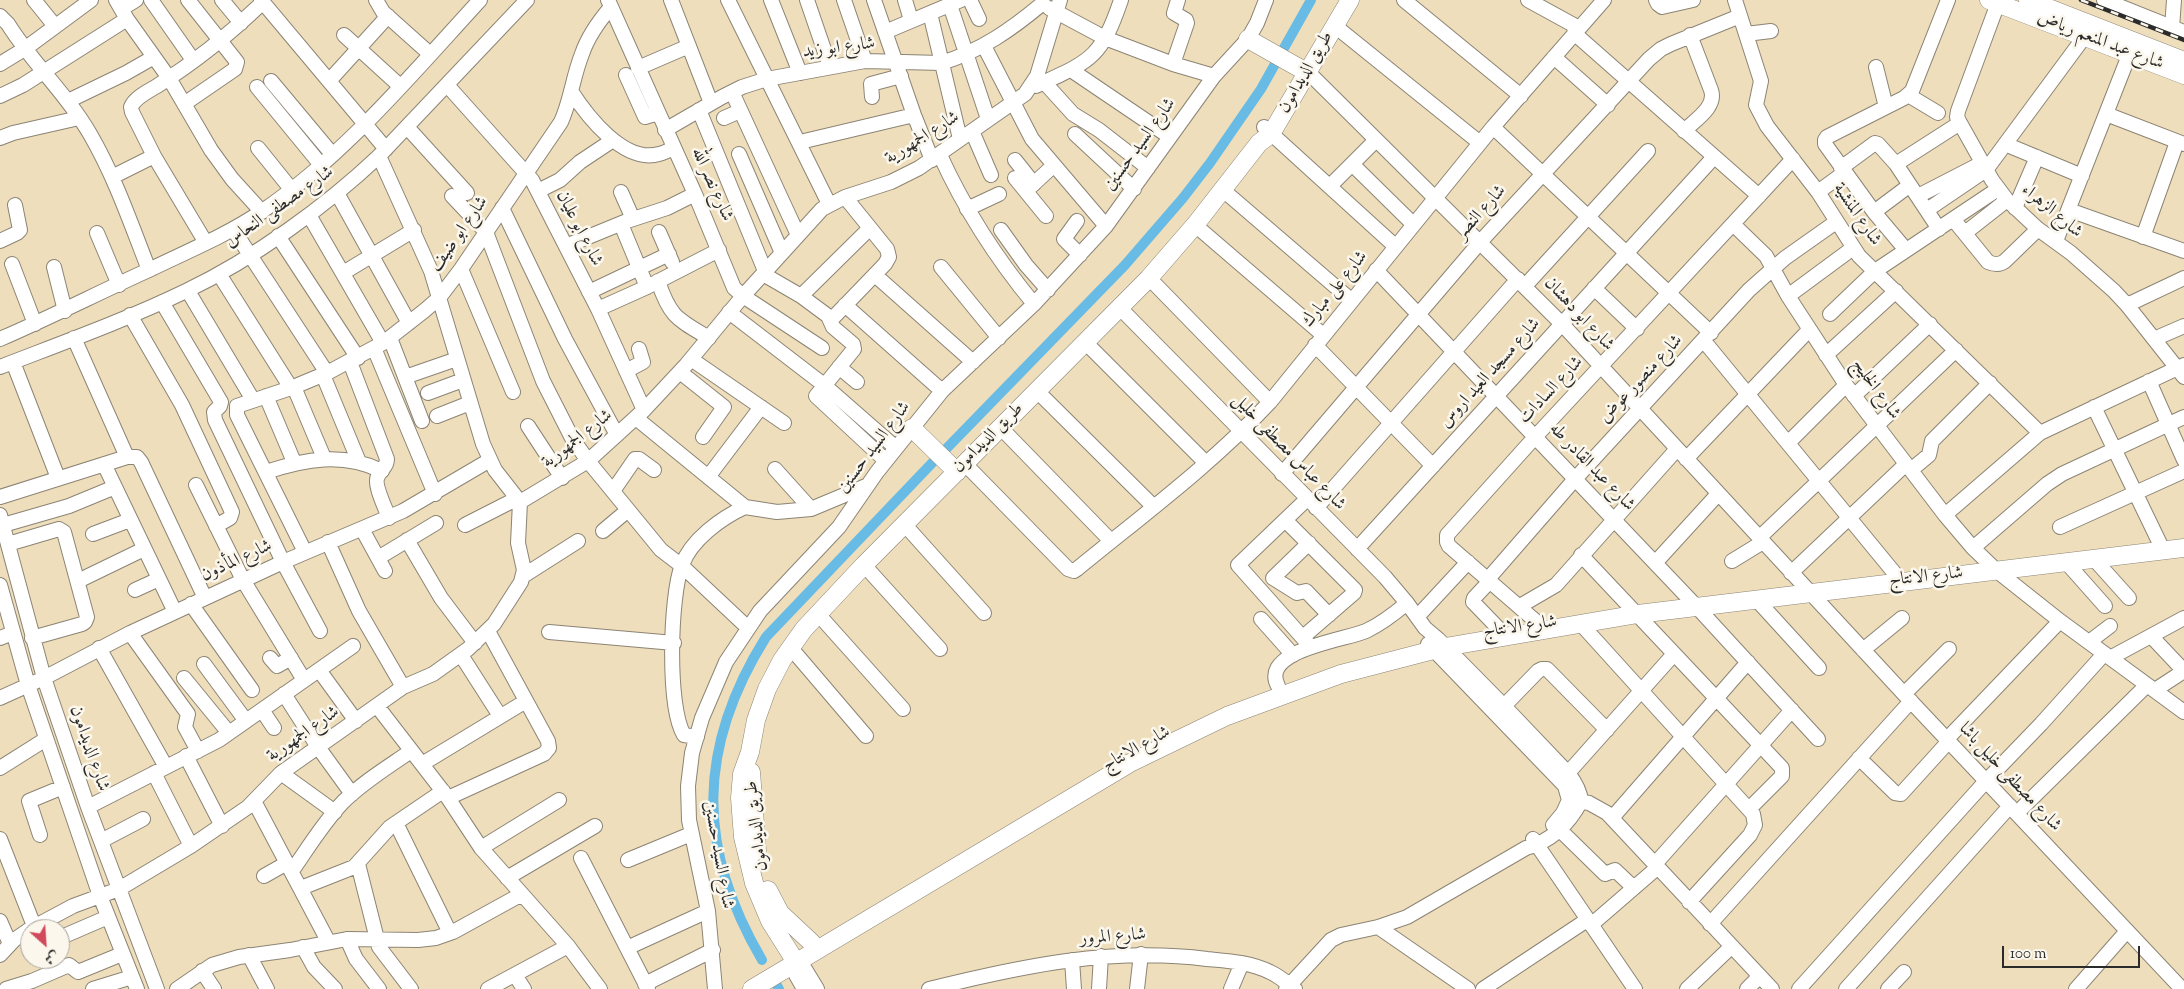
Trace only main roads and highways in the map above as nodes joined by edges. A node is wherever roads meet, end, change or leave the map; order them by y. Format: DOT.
graph roads {
  1 [pos="1340,0"];
  2 [pos="1350,0"];
  3 [pos="1993,2"];
  4 [pos="2029,5"];
  5 [pos="1248,39"];
  6 [pos="2132,48"];
  7 [pos="2184,61"];
  8 [pos="1301,69"];
  9 [pos="2184,75"];
  10 [pos="912,428"];
  11 [pos="961,468"];
  12 [pos="2184,548"];
  13 [pos="1580,623"];
  14 [pos="1431,637"];
  15 [pos="1085,784"];
  16 [pos="753,862"];
  17 [pos="812,943"];
  18 [pos="794,961"];
  19 [pos="750,988"];
  1 -- 8 [label="main road, طريق الديدامون"];
  2 -- 8 [label="main road, طريق الديدامون"];
  3 -- 4 [label="main road, شارع عبد المنعم رياض"];
  4 -- 6 [label="main road, شارع عبد المنعم رياض"];
  4 -- 6 [label="main road, شارع عبد المنعم رياض"];
  5 -- 8 [label="main road"];
  6 -- 7 [label="main road, شارع عبد المنعم رياض"];
  6 -- 9 [label="main road, شارع عبد المنعم رياض"];
  8 -- 11 [label="main road, طريق الديدامون"];
  10 -- 11 [label="main road"];
  11 -- 16 [label="main road, طريق الديدامون"];
  12 -- 13 [label="main road, شارع الانتاج"];
  13 -- 14 [label="main road, شارع الانتاج"];
  13 -- 14 [label="main road, شارع الانتاج"];
  14 -- 15 [label="main road, شارع الانتاج"];
  14 -- 15 [label="main road, شارع الانتاج"];
  15 -- 17 [label="main road, شارع الانتاج"];
  15 -- 18 [label="main road, شارع الانتاج"];
  16 -- 17 [label="main road, طريق الديدامون"];
  16 -- 18 [label="main road, طريق الديدامون"];
  17 -- 18 [label="main road, شارع الانتاج"];
  18 -- 19 [label="main road, شارع الانتاج"];
}
